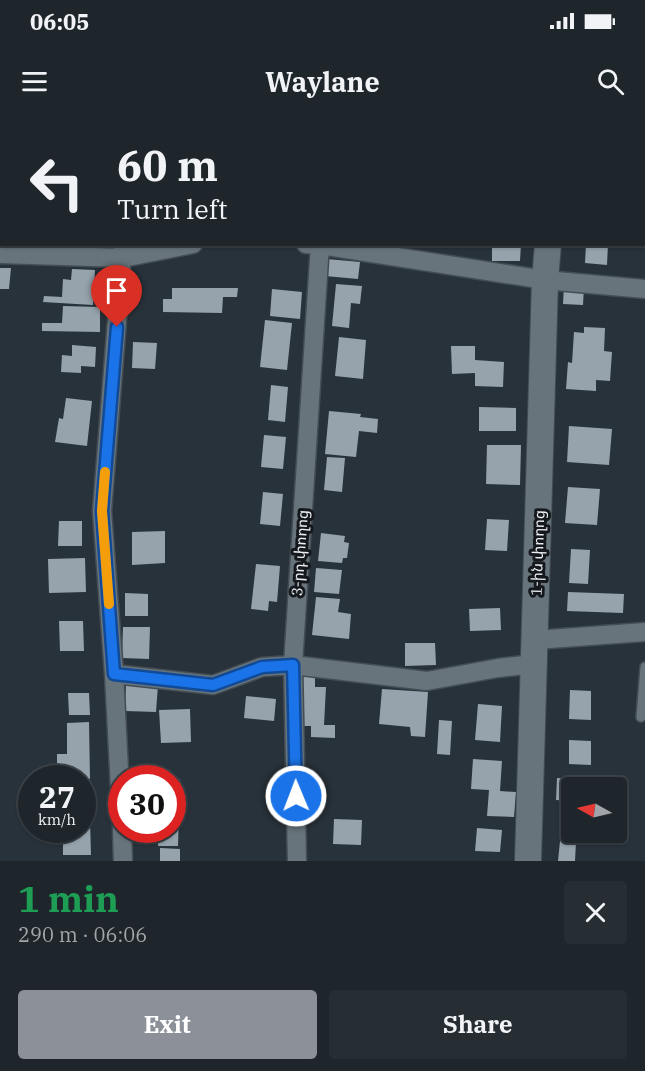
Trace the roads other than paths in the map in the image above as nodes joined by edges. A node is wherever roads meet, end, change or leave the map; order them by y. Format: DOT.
graph roads {
  1 [pos="173,246"];
  2 [pos="320,246"];
  3 [pos="326,246"];
  4 [pos="548,246"];
  5 [pos="123,251"];
  6 [pos="0,254"];
  7 [pos="545,280"];
  8 [pos="645,289"];
  9 [pos="645,632"];
  10 [pos="535,652"];
  11 [pos="293,665"];
  12 [pos="645,667"];
  13 [pos="114,674"];
  14 [pos="641,717"];
  15 [pos="119,765"];
  16 [pos="122,843"];
  17 [pos="123,861"];
  18 [pos="297,861"];
  19 [pos="528,861"];
  1 -- 5 [label="street"];
  2 -- 11 [label="street, 3-րդ փողոց"];
  3 -- 7 [label="street"];
  4 -- 7 [label="main road, 1-ին փողոց"];
  5 -- 6 [label="street"];
  5 -- 13 [label="street"];
  7 -- 8 [label="street"];
  7 -- 10 [label="main road, 1-ին փողոց"];
  9 -- 10 [label="street"];
  10 -- 11 [label="street"];
  10 -- 19 [label="main road, 1-ին փողոց"];
  11 -- 13 [label="street"];
  11 -- 18 [label="street, 3-րդ փողոց"];
  12 -- 14 [label="lane"];
  13 -- 15 [label="street"];
  16 -- 17 [label="street"];
}
